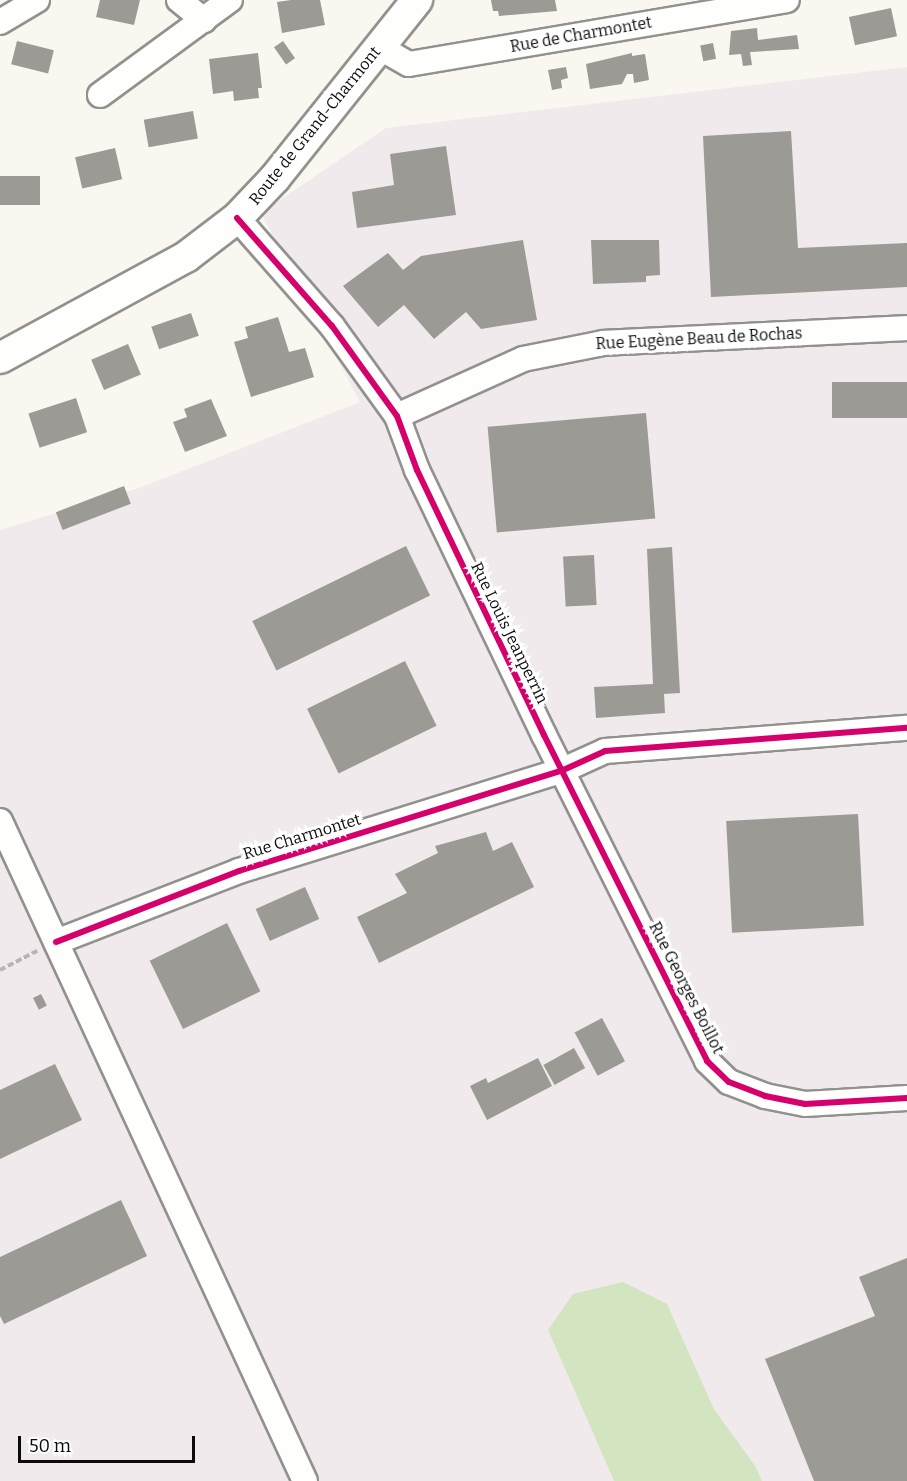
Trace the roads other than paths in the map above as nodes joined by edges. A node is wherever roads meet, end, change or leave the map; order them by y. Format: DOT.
graph roads {
  1 [pos="36,0"];
  2 [pos="179,0"];
  3 [pos="230,0"];
  4 [pos="417,0"];
  5 [pos="787,0"];
  6 [pos="204,20"];
  7 [pos="0,22"];
  8 [pos="380,47"];
  9 [pos="100,95"];
  10 [pos="237,218"];
  11 [pos="907,328"];
  12 [pos="0,358"];
  13 [pos="397,416"];
  14 [pos="907,729"];
  15 [pos="561,771"];
  16 [pos="0,821"];
  17 [pos="56,942"];
  18 [pos="907,1098"];
  19 [pos="305,1481"];
  1 -- 7 [label="street"];
  2 -- 6 [label="street"];
  3 -- 6 [label="street"];
  4 -- 8 [label="street, Route de Grand-Charmont"];
  5 -- 8 [label="street, Rue de Charmontet"];
  6 -- 9 [label="street"];
  8 -- 10 [label="street, Route de Grand-Charmont"];
  10 -- 12 [label="street, Route de Grand-Charmont"];
  10 -- 13 [label="street, Rue Louis Jeanperrin"];
  11 -- 13 [label="street, Rue Eugène Beau de Rochas"];
  13 -- 15 [label="street, Rue Louis Jeanperrin"];
  14 -- 15 [label="street"];
  15 -- 17 [label="street, Rue Charmontet"];
  15 -- 18 [label="street, Rue Georges Boillot"];
  16 -- 17 [label="street"];
  17 -- 19 [label="street"];
}
